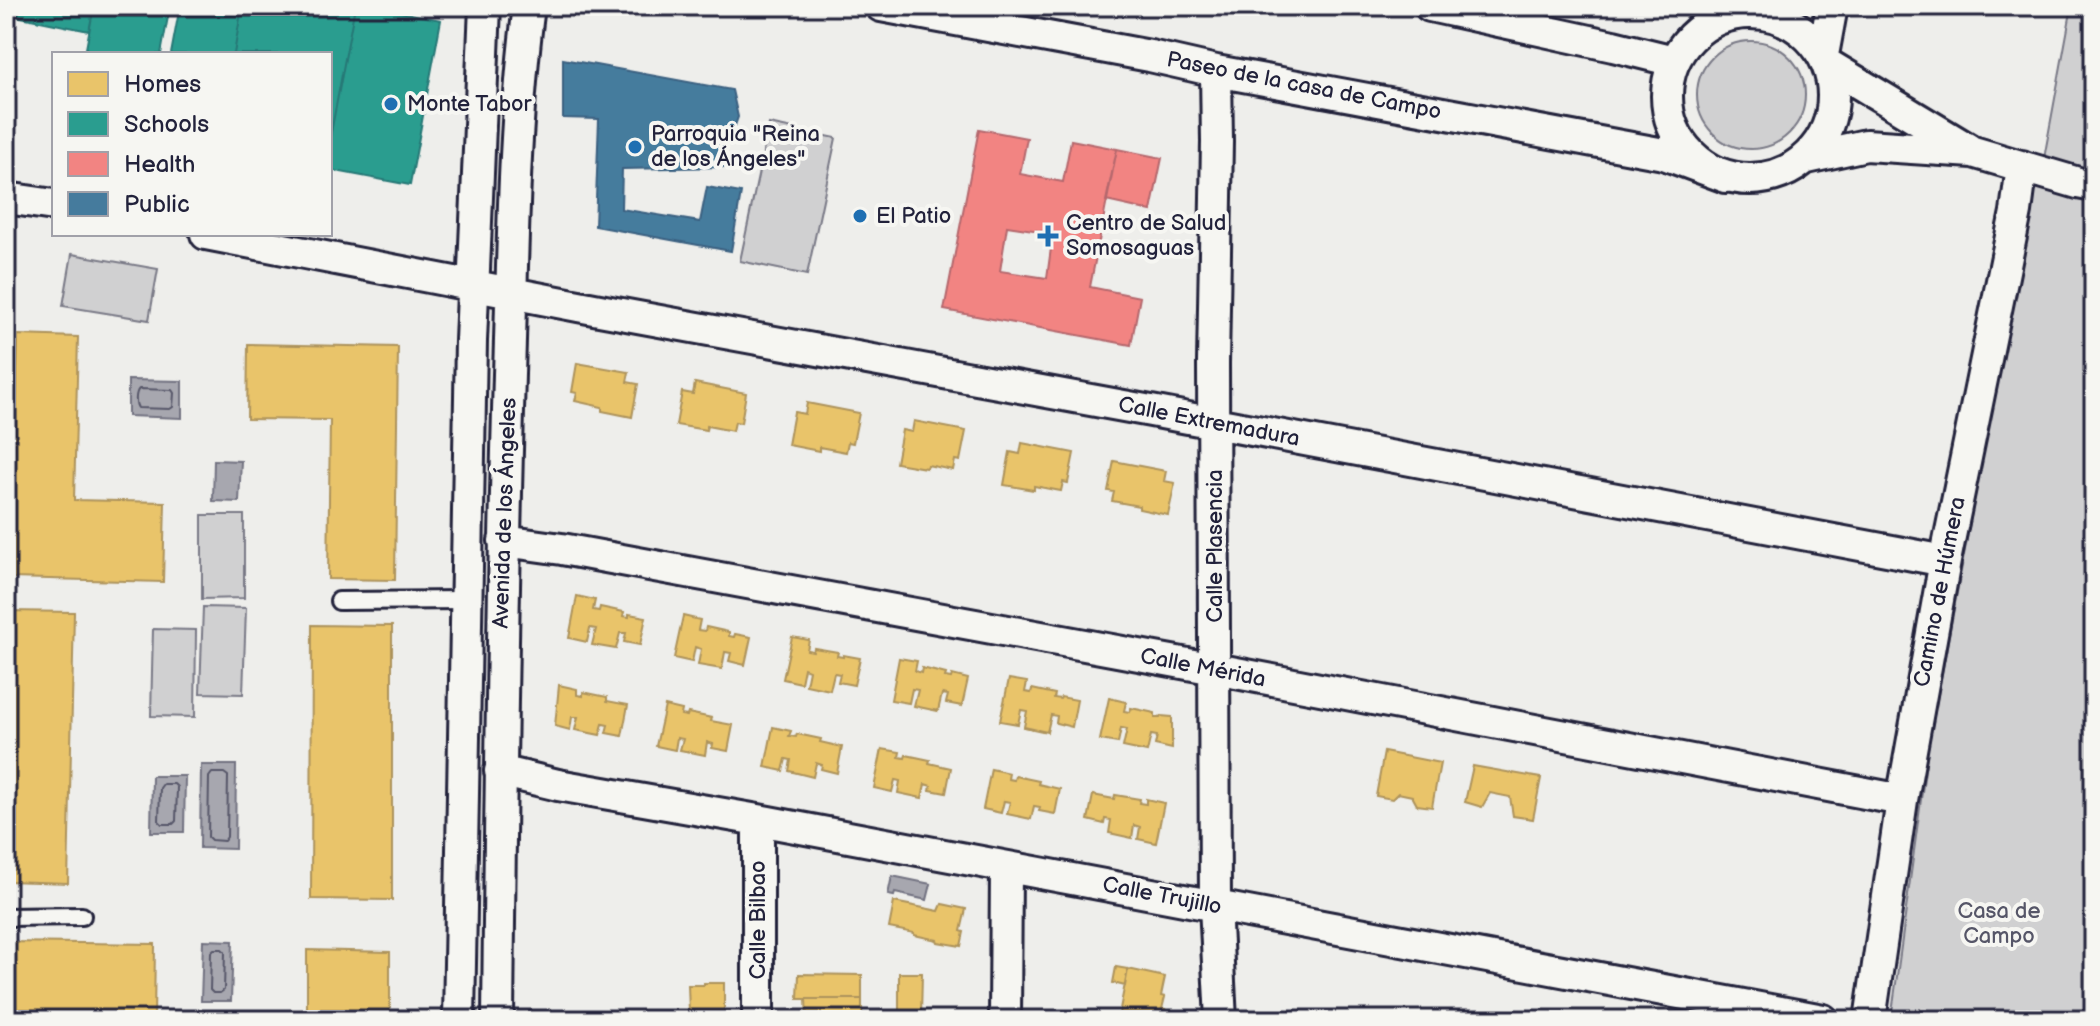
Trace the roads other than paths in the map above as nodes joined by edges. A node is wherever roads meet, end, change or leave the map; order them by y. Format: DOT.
graph roads {
  1 [pos="485,6"];
  2 [pos="529,6"];
  3 [pos="881,6"];
  4 [pos="1430,6"];
  5 [pos="1832,6"];
  6 [pos="1776,12"];
  7 [pos="1701,19"];
  8 [pos="1825,59"];
  9 [pos="1674,61"];
  10 [pos="1216,71"];
  11 [pos="1973,152"];
  12 [pos="1807,158"];
  13 [pos="2022,166"];
  14 [pos="1726,177"];
  15 [pos="2094,186"];
  16 [pos="6,198"];
  17 [pos="52,205"];
  18 [pos="216,236"];
  19 [pos="473,285"];
  20 [pos="512,293"];
  21 [pos="1214,423"];
  22 [pos="504,541"];
  23 [pos="1945,561"];
  24 [pos="466,600"];
  25 [pos="339,601"];
  26 [pos="1215,669"];
  27 [pos="500,771"];
  28 [pos="1902,800"];
  29 [pos="758,820"];
  30 [pos="1006,867"];
  31 [pos="1215,906"];
  32 [pos="82,916"];
  33 [pos="6,917"];
  34 [pos="459,1020"];
  35 [pos="498,1020"];
  36 [pos="758,1020"];
  37 [pos="1005,1020"];
  38 [pos="1221,1020"];
  39 [pos="1823,1020"];
  40 [pos="1870,1020"];
  1 -- 19 [label="street, Avenida de los Ángeles"];
  2 -- 20 [label="street, Avenida de los Ángeles"];
  3 -- 10 [label="street, Paseo de la casa de Campo"];
  4 -- 9 [label="street"];
  5 -- 8 [label="street"];
  6 -- 7 [label="street"];
  6 -- 8 [label="street"];
  7 -- 9 [label="street"];
  8 -- 11 [label="street"];
  8 -- 12 [label="street"];
  9 -- 14 [label="street"];
  10 -- 14 [label="street, Paseo de la casa de Campo"];
  10 -- 21 [label="street, Calle Plasencia"];
  11 -- 12 [label="street"];
  11 -- 13 [label="street"];
  12 -- 14 [label="street"];
  13 -- 15 [label="street"];
  13 -- 23 [label="street, Camino de Húmera"];
  16 -- 17 [label="street"];
  18 -- 19 [label="street, Calle Extremadura"];
  19 -- 20 [label="street, Calle Extremadura"];
  19 -- 24 [label="street, Avenida de los Ángeles"];
  20 -- 21 [label="street, Calle Extremadura"];
  20 -- 22 [label="street, Avenida de los Ángeles"];
  21 -- 23 [label="street, Calle Extremadura"];
  21 -- 26 [label="street, Calle Plasencia"];
  22 -- 26 [label="street, Calle Mérida"];
  22 -- 27 [label="street, Avenida de los Ángeles"];
  23 -- 28 [label="street, Camino de Húmera"];
  24 -- 25 [label="lane"];
  24 -- 34 [label="street, Avenida de los Ángeles"];
  26 -- 28 [label="street, Calle Mérida"];
  26 -- 31 [label="street, Calle Plasencia"];
  27 -- 29 [label="street, Calle Trujillo"];
  27 -- 35 [label="street, Avenida de los Ángeles"];
  28 -- 40 [label="street, Camino de Húmera"];
  29 -- 30 [label="street, Calle Trujillo"];
  29 -- 36 [label="street, Calle Bilbao"];
  30 -- 31 [label="street, Calle Trujillo"];
  30 -- 37 [label="street"];
  31 -- 38 [label="street, Calle Plasencia"];
  31 -- 39 [label="street, Calle Trujillo"];
  32 -- 33 [label="lane"];
}
